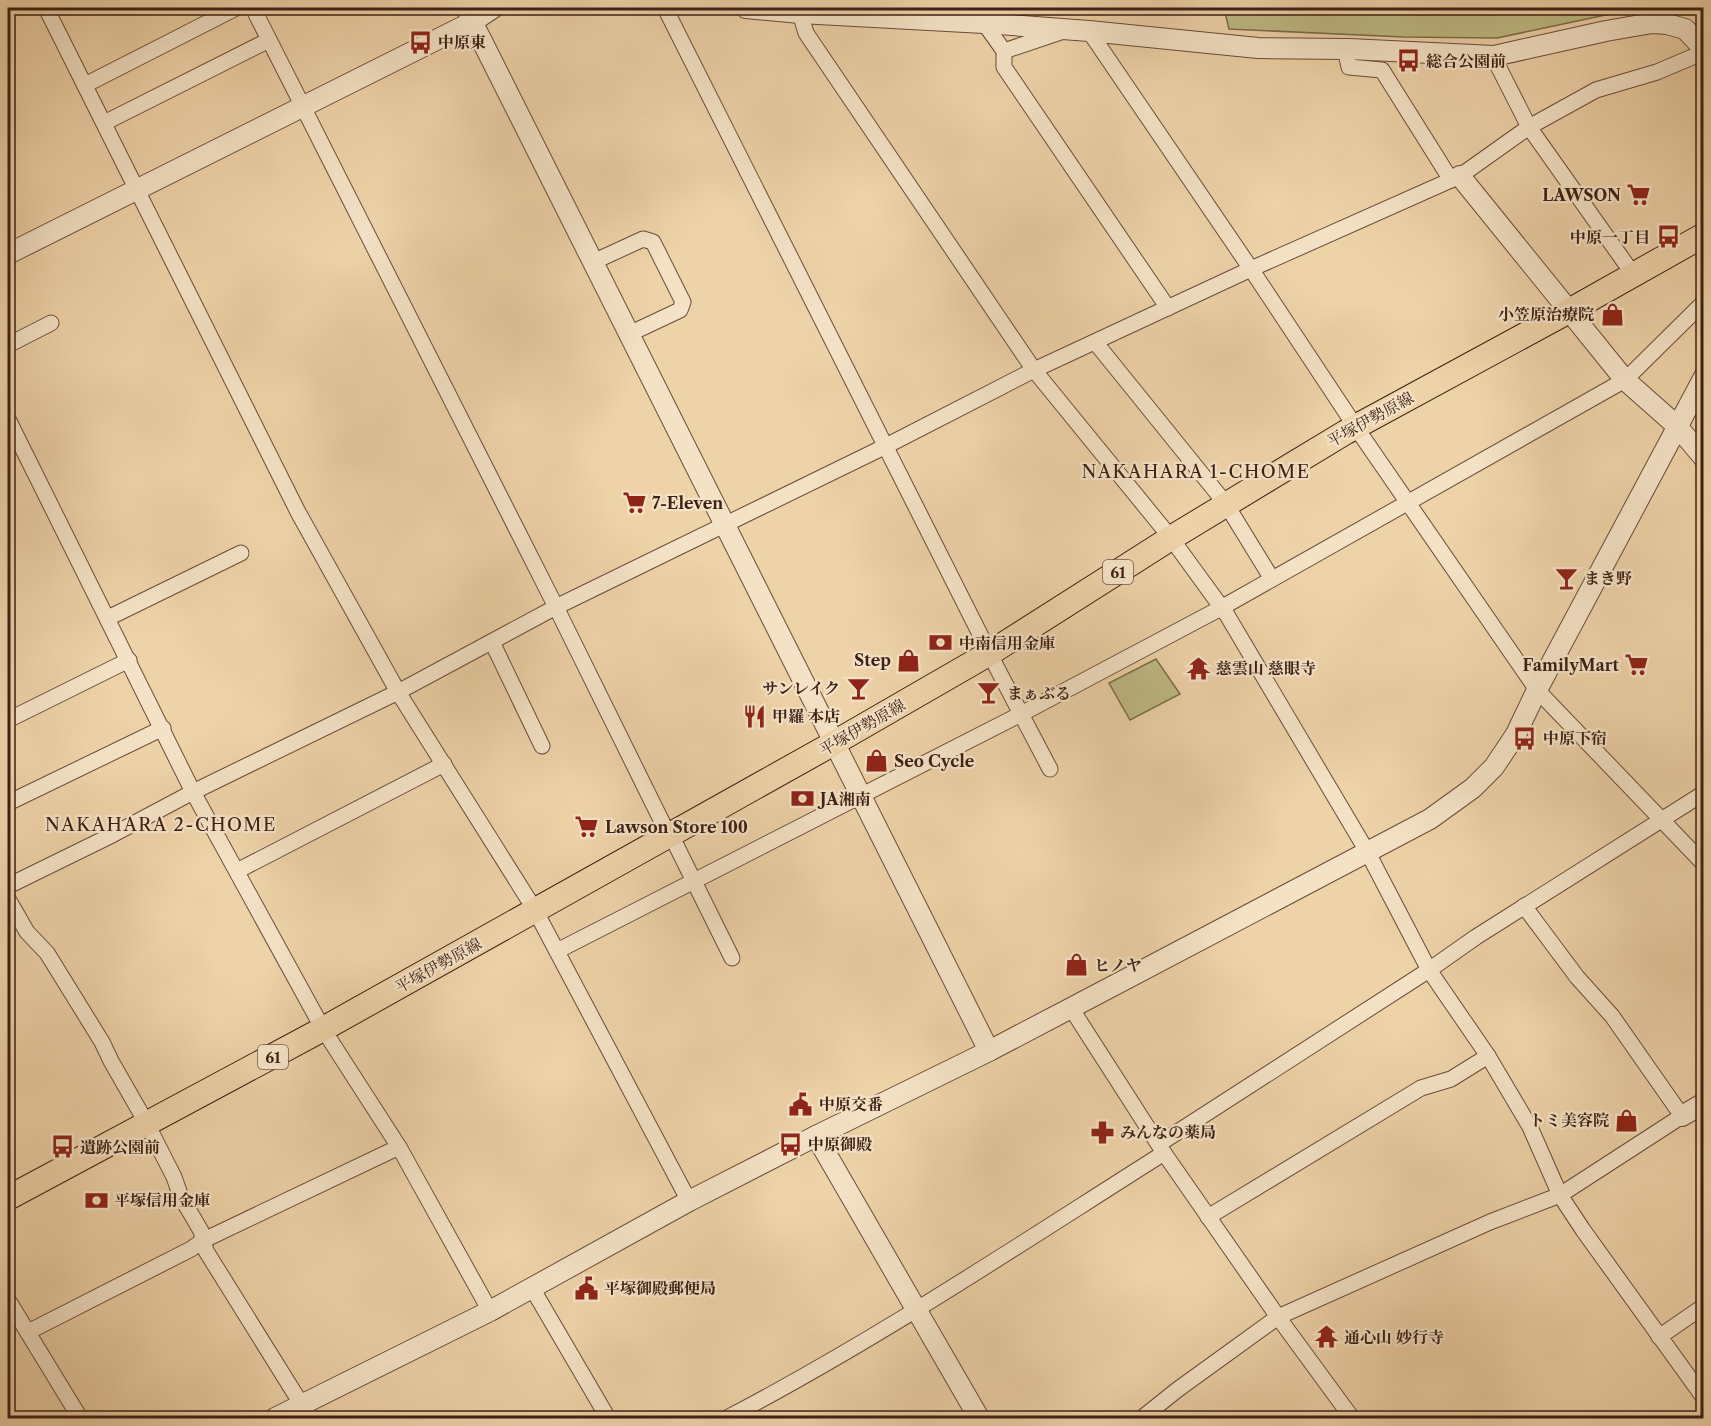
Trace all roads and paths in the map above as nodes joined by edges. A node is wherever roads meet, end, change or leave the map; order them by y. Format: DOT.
graph roads {
  1 [pos="46,8"];
  2 [pos="236,8"];
  3 [pos="252,8"];
  4 [pos="493,8"];
  5 [pos="665,8"];
  6 [pos="746,8"];
  7 [pos="800,13"];
  8 [pos="470,15"];
  9 [pos="984,23"];
  10 [pos="1079,30"];
  11 [pos="269,40"];
  12 [pos="1349,49"];
  13 [pos="1004,51"];
  14 [pos="1704,51"];
  15 [pos="1494,56"];
  16 [pos="85,85"];
  17 [pos="302,108"];
  18 [pos="104,123"];
  19 [pos="1529,127"];
  20 [pos="1456,178"];
  21 [pos="136,189"];
  22 [pos="1704,235"];
  23 [pos="8,254"];
  24 [pos="593,261"];
  25 [pos="1251,269"];
  26 [pos="1633,274"];
  27 [pos="1704,302"];
  28 [pos="1168,308"];
  29 [pos="1569,311"];
  30 [pos="51,323"];
  31 [pos="629,334"];
  32 [pos="1095,342"];
  33 [pos="8,345"];
  34 [pos="1034,370"];
  35 [pos="1704,377"];
  36 [pos="1625,380"];
  37 [pos="8,419"];
  38 [pos="1355,426"];
  39 [pos="1677,426"];
  40 [pos="886,446"];
  41 [pos="1704,458"];
  42 [pos="1407,503"];
  43 [pos="1226,504"];
  44 [pos="725,526"];
  45 [pos="1172,538"];
  46 [pos="241,553"];
  47 [pos="1272,579"];
  48 [pos="556,607"];
  49 [pos="1221,608"];
  50 [pos="108,618"];
  51 [pos="492,642"];
  52 [pos="990,653"];
  53 [pos="129,660"];
  54 [pos="1537,690"];
  55 [pos="399,692"];
  56 [pos="1021,714"];
  57 [pos="8,720"];
  58 [pos="163,728"];
  59 [pos="834,743"];
  60 [pos="542,746"];
  61 [pos="444,764"];
  62 [pos="1050,769"];
  63 [pos="193,792"];
  64 [pos="1704,793"];
  65 [pos="861,796"];
  66 [pos="8,803"];
  67 [pos="1661,819"];
  68 [pos="670,836"];
  69 [pos="1368,853"];
  70 [pos="1704,864"];
  71 [pos="237,871"];
  72 [pos="694,881"];
  73 [pos="8,886"];
  74 [pos="8,900"];
  75 [pos="1524,906"];
  76 [pos="535,910"];
  77 [pos="557,951"];
  78 [pos="732,958"];
  79 [pos="1430,970"];
  80 [pos="1071,1008"];
  81 [pos="323,1029"];
  82 [pos="989,1051"];
  83 [pos="1488,1056"];
  84 [pos="1704,1103"];
  85 [pos="1682,1116"];
  86 [pos="147,1124"];
  87 [pos="816,1136"];
  88 [pos="399,1147"];
  89 [pos="1161,1148"];
  90 [pos="1560,1195"];
  91 [pos="8,1198"];
  92 [pos="689,1201"];
  93 [pos="1208,1216"];
  94 [pos="204,1240"];
  95 [pos="532,1288"];
  96 [pos="8,1299"];
  97 [pos="1704,1306"];
  98 [pos="916,1310"];
  99 [pos="490,1311"];
  100 [pos="1278,1317"];
  101 [pos="28,1332"];
  102 [pos="1659,1337"];
  103 [pos="1704,1398"];
  104 [pos="306,1411"];
  105 [pos="80,1419"];
  106 [pos="275,1419"];
  107 [pos="608,1419"];
  108 [pos="727,1419"];
  109 [pos="979,1419"];
  110 [pos="1142,1419"];
  111 [pos="1352,1419"];
  1 -- 16 [label="street"];
  2 -- 16 [label="street"];
  3 -- 11 [label="street"];
  4 -- 8 [label="street"];
  5 -- 40 [label="street"];
  6 -- 7 [label="street"];
  7 -- 9 [label="street"];
  7 -- 34 [label="street"];
  8 -- 17 [label="street"];
  8 -- 24 [label="street"];
  9 -- 10 [label="street"];
  9 -- 13 [label="street"];
  10 -- 12 [label="street"];
  10 -- 13 [label="street"];
  10 -- 25 [label="street"];
  11 -- 17 [label="street"];
  11 -- 18 [label="street"];
  12 -- 15 [label="street"];
  12 -- 20 [label="street"];
  13 -- 28 [label="street"];
  14 -- 15 [label="street"];
  14 -- 19 [label="street"];
  15 -- 19 [label="street"];
  16 -- 18 [label="street"];
  17 -- 21 [label="street"];
  17 -- 48 [label="street"];
  18 -- 21 [label="street"];
  19 -- 20 [label="street"];
  19 -- 26 [label="street"];
  20 -- 25 [label="street"];
  20 -- 29 [label="street"];
  21 -- 23 [label="street"];
  21 -- 55 [label="street"];
  22 -- 26 [label="main road, 平塚伊勢原線 / 61"];
  24 -- 31 [label="street"];
  24 -- 31 [label="street"];
  25 -- 28 [label="street"];
  25 -- 38 [label="street"];
  26 -- 29 [label="main road, 平塚伊勢原線 / 61"];
  27 -- 36 [label="street"];
  28 -- 32 [label="street"];
  29 -- 36 [label="street"];
  29 -- 38 [label="main road, 平塚伊勢原線 / 61"];
  30 -- 33 [label="street"];
  31 -- 44 [label="street"];
  32 -- 34 [label="street"];
  32 -- 43 [label="street"];
  34 -- 40 [label="street"];
  34 -- 45 [label="street"];
  35 -- 39 [label="street"];
  36 -- 39 [label="street"];
  36 -- 42 [label="street"];
  37 -- 50 [label="street"];
  38 -- 42 [label="street"];
  38 -- 43 [label="main road, 平塚伊勢原線 / 61"];
  39 -- 41 [label="street"];
  39 -- 54 [label="street"];
  40 -- 44 [label="street"];
  40 -- 52 [label="street"];
  42 -- 47 [label="street"];
  42 -- 54 [label="street"];
  43 -- 45 [label="main road, 平塚伊勢原線 / 61"];
  43 -- 47 [label="street"];
  44 -- 48 [label="street"];
  44 -- 59 [label="street"];
  45 -- 49 [label="street"];
  45 -- 52 [label="main road, 平塚伊勢原線 / 61"];
  46 -- 50 [label="street"];
  47 -- 49 [label="street"];
  48 -- 51 [label="street"];
  48 -- 68 [label="street"];
  49 -- 56 [label="street"];
  49 -- 69 [label="street"];
  50 -- 53 [label="street"];
  51 -- 55 [label="street"];
  51 -- 60 [label="street"];
  52 -- 56 [label="street"];
  52 -- 59 [label="main road, 平塚伊勢原線 / 61"];
  53 -- 57 [label="street"];
  53 -- 58 [label="street"];
  54 -- 67 [label="street"];
  54 -- 69 [label="street"];
  55 -- 61 [label="street"];
  55 -- 63 [label="street"];
  56 -- 62 [label="street"];
  56 -- 65 [label="street"];
  58 -- 63 [label="street"];
  58 -- 66 [label="street"];
  59 -- 65 [label="street"];
  59 -- 68 [label="main road, 平塚伊勢原線 / 61"];
  61 -- 71 [label="street"];
  61 -- 76 [label="street"];
  63 -- 71 [label="street"];
  63 -- 73 [label="street"];
  64 -- 67 [label="street"];
  65 -- 72 [label="street"];
  65 -- 82 [label="street"];
  67 -- 70 [label="street"];
  67 -- 75 [label="street"];
  68 -- 72 [label="street"];
  68 -- 76 [label="main road, 平塚伊勢原線 / 61"];
  69 -- 79 [label="street"];
  69 -- 80 [label="street"];
  71 -- 81 [label="street"];
  72 -- 77 [label="street"];
  72 -- 78 [label="street"];
  74 -- 86 [label="street"];
  75 -- 79 [label="street"];
  75 -- 85 [label="street"];
  76 -- 77 [label="street"];
  76 -- 81 [label="main road, 平塚伊勢原線 / 61"];
  77 -- 92 [label="street"];
  79 -- 83 [label="street"];
  79 -- 89 [label="street"];
  80 -- 82 [label="street"];
  80 -- 89 [label="street"];
  81 -- 86 [label="main road, 平塚伊勢原線 / 61"];
  81 -- 88 [label="street"];
  82 -- 87 [label="street"];
  83 -- 90 [label="street"];
  83 -- 93 [label="street"];
  84 -- 85 [label="street"];
  85 -- 90 [label="street"];
  86 -- 91 [label="main road, 平塚伊勢原線 / 61"];
  86 -- 94 [label="street"];
  87 -- 92 [label="street"];
  87 -- 98 [label="street"];
  88 -- 94 [label="street"];
  88 -- 99 [label="street"];
  89 -- 93 [label="street"];
  89 -- 98 [label="street"];
  90 -- 100 [label="street"];
  90 -- 102 [label="street"];
  92 -- 95 [label="street"];
  93 -- 100 [label="street"];
  94 -- 101 [label="street"];
  94 -- 104 [label="street"];
  95 -- 99 [label="street"];
  95 -- 107 [label="street"];
  96 -- 101 [label="street"];
  97 -- 102 [label="street"];
  98 -- 108 [label="street"];
  98 -- 109 [label="street"];
  99 -- 104 [label="street"];
  100 -- 110 [label="street"];
  100 -- 111 [label="street"];
  101 -- 105 [label="street"];
  102 -- 103 [label="street"];
  104 -- 106 [label="street"];
}
